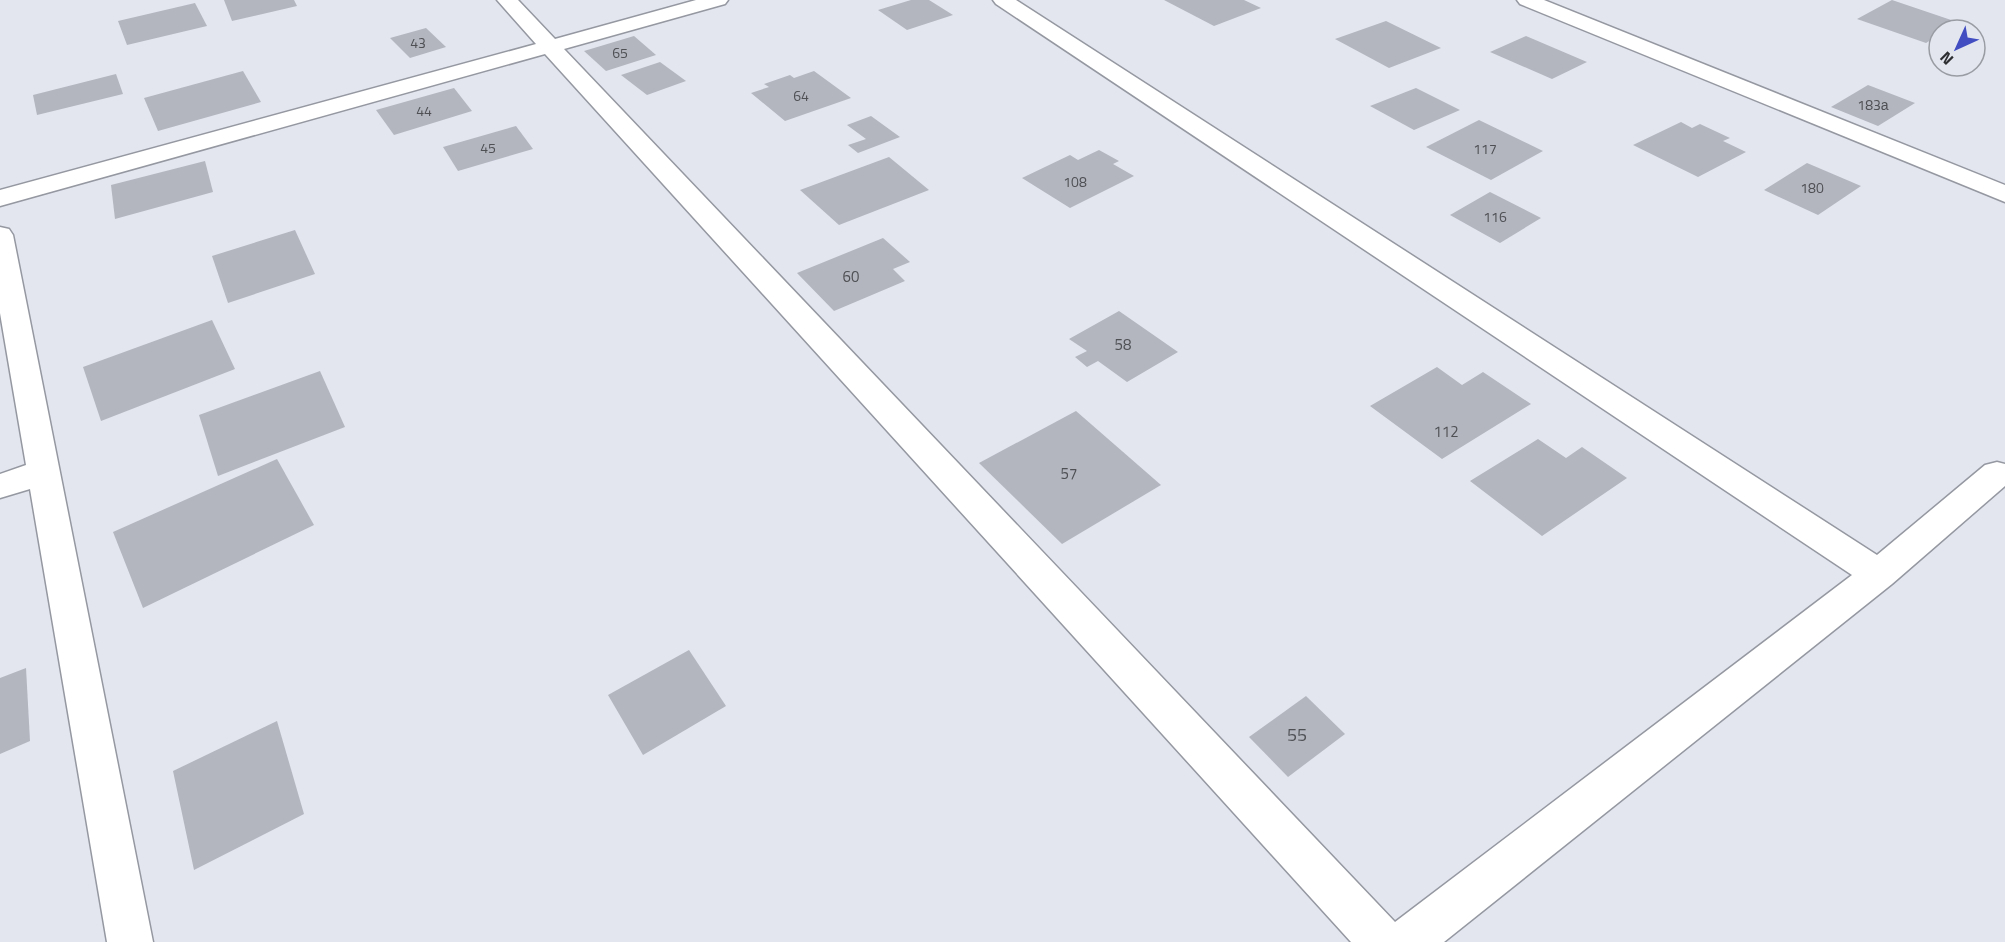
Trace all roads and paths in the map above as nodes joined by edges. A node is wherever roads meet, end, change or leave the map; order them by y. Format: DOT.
graph roads {
  1 [pos="507,0"];
  2 [pos="718,0"];
  3 [pos="1003,0"];
  4 [pos="1527,0"];
  5 [pos="552,47"];
  6 [pos="2005,194"];
  7 [pos="0,198"];
  8 [pos="0,235"];
  9 [pos="44,472"];
  10 [pos="2002,472"];
  11 [pos="0,486"];
  12 [pos="1879,574"];
  13 [pos="130,942"];
  14 [pos="1382,942"];
  15 [pos="1407,942"];
  1 -- 5 [label="street"];
  2 -- 5 [label="street"];
  3 -- 12 [label="street"];
  4 -- 6 [label="street"];
  5 -- 7 [label="street"];
  5 -- 14 [label="street"];
  8 -- 9 [label="street"];
  9 -- 11 [label="street"];
  9 -- 13 [label="street"];
  10 -- 12 [label="street"];
  12 -- 15 [label="street"];
}
